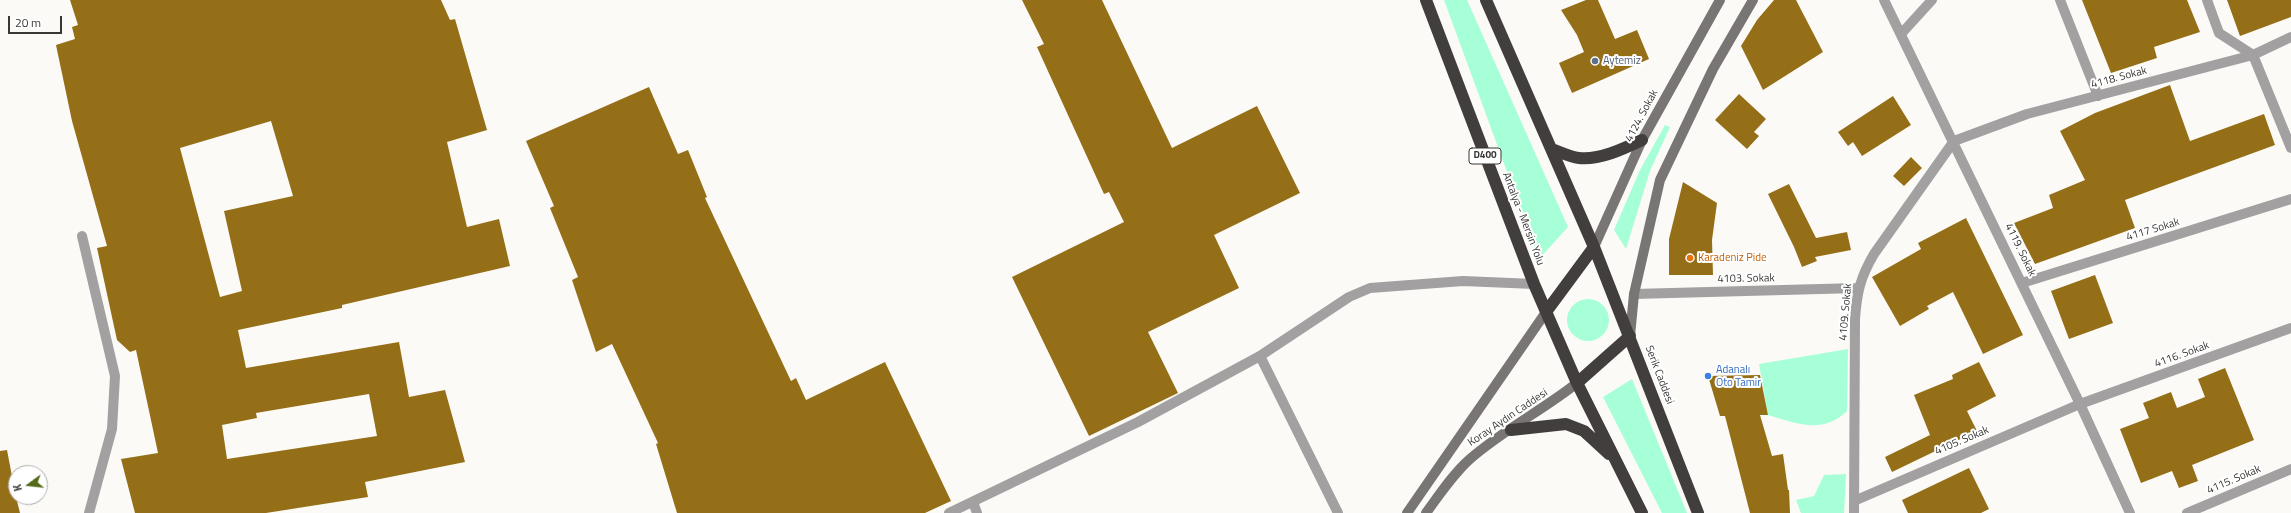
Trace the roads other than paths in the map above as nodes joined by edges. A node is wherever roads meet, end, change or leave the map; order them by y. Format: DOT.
graph roads {
  1 [pos="1426,0"];
  2 [pos="1486,0"];
  3 [pos="1753,0"];
  4 [pos="1884,0"];
  5 [pos="1932,0"];
  6 [pos="2060,0"];
  7 [pos="2207,0"];
  8 [pos="1717,1"];
  9 [pos="1901,34"];
  10 [pos="2291,37"];
  11 [pos="2253,55"];
  12 [pos="2098,96"];
  13 [pos="1642,140"];
  14 [pos="1954,141"];
  15 [pos="1552,148"];
  16 [pos="2291,148"];
  17 [pos="2291,199"];
  18 [pos="82,236"];
  19 [pos="1594,247"];
  20 [pos="2022,283"];
  21 [pos="1534,284"];
  22 [pos="1858,288"];
  23 [pos="1634,294"];
  24 [pos="1546,312"];
  25 [pos="2291,328"];
  26 [pos="1630,336"];
  27 [pos="1260,356"];
  28 [pos="1577,383"];
  29 [pos="2080,404"];
  30 [pos="1511,430"];
  31 [pos="1615,459"];
  32 [pos="2291,468"];
  33 [pos="1854,501"];
  34 [pos="973,502"];
  35 [pos="89,513"];
  36 [pos="949,513"];
  37 [pos="977,513"];
  38 [pos="1338,513"];
  39 [pos="1407,513"];
  40 [pos="1426,513"];
  41 [pos="1642,513"];
  42 [pos="1698,513"];
  43 [pos="1854,513"];
  44 [pos="2130,513"];
  45 [pos="2187,513"];
  1 -- 21 [label="highway, Antalya - Mersin Yolu / D400"];
  2 -- 15 [label="highway"];
  3 -- 23 [label="main road"];
  4 -- 9 [label="street, 4119. Sokak"];
  5 -- 9 [label="street"];
  6 -- 12 [label="street"];
  7 -- 11 [label="street"];
  8 -- 13 [label="main road, 4124. Sokak"];
  9 -- 14 [label="street, 4119. Sokak"];
  10 -- 11 [label="street, 4118. Sokak"];
  11 -- 12 [label="street, 4118. Sokak"];
  11 -- 16 [label="street"];
  12 -- 14 [label="street, 4118. Sokak"];
  13 -- 15 [label="highway"];
  13 -- 19 [label="main road, 4124. Sokak"];
  14 -- 20 [label="street, 4119. Sokak"];
  14 -- 22 [label="street, 4109. Sokak"];
  15 -- 19 [label="highway"];
  17 -- 20 [label="street, 4117 Sokak"];
  18 -- 35 [label="street"];
  19 -- 24 [label="highway"];
  19 -- 26 [label="highway, Serik Caddesi"];
  20 -- 29 [label="street, 4119. Sokak"];
  21 -- 24 [label="highway, Antalya - Mersin Yolu / D400"];
  21 -- 27 [label="street"];
  22 -- 23 [label="street, 4103. Sokak"];
  22 -- 33 [label="street, 4109. Sokak"];
  23 -- 26 [label="main road"];
  24 -- 28 [label="highway, D400"];
  24 -- 39 [label="main road"];
  25 -- 29 [label="street, 4116. Sokak"];
  26 -- 28 [label="highway"];
  26 -- 42 [label="highway, Serik Caddesi"];
  27 -- 34 [label="street"];
  27 -- 38 [label="street"];
  28 -- 30 [label="main road, Koray Aydın Caddesi"];
  28 -- 31 [label="highway, D400"];
  29 -- 33 [label="street, 4105. Sokak"];
  29 -- 44 [label="street, 4119. Sokak"];
  30 -- 31 [label="highway"];
  30 -- 40 [label="main road, Koray Aydın Caddesi"];
  31 -- 41 [label="highway, D400"];
  32 -- 45 [label="street, 4115. Sokak"];
  33 -- 43 [label="street, 4109. Sokak"];
  34 -- 36 [label="street"];
  34 -- 37 [label="street"];
}
